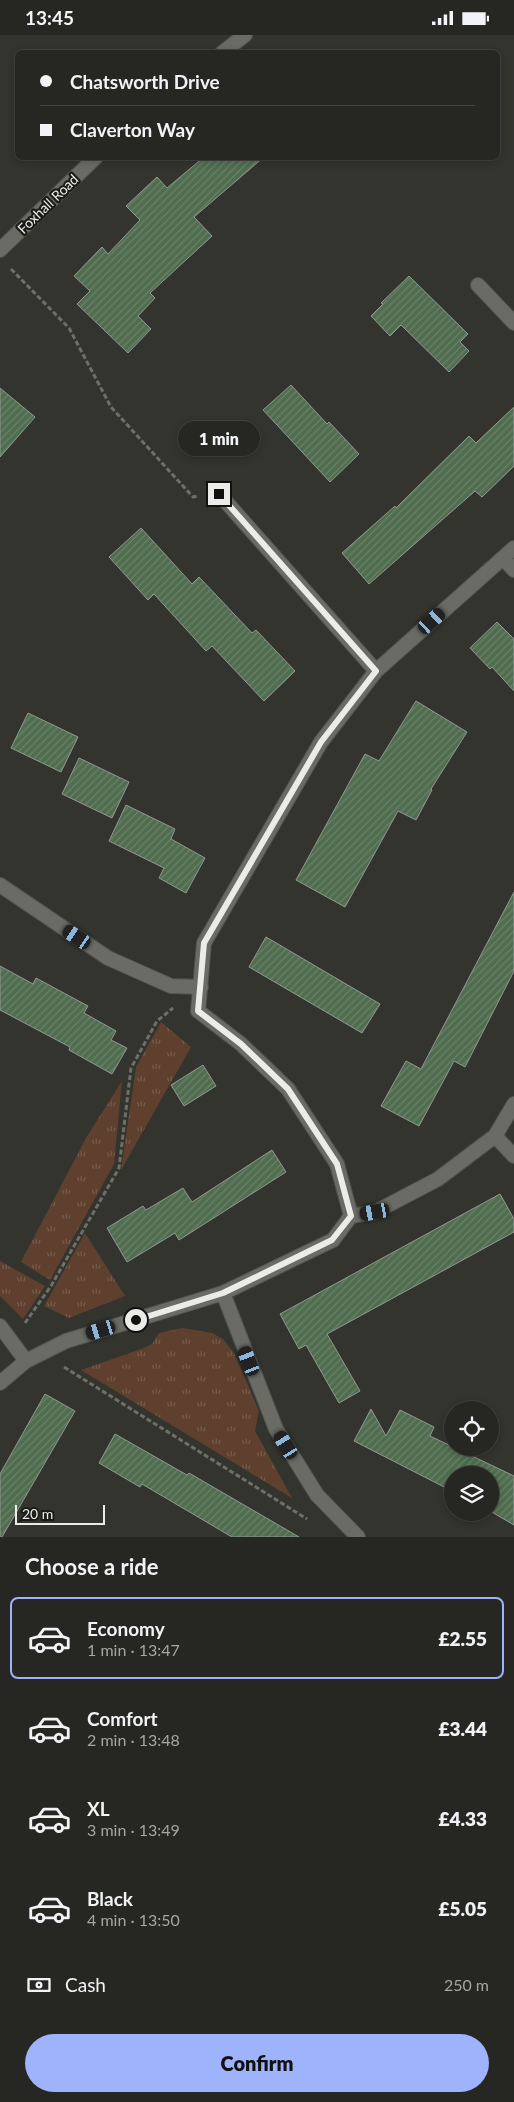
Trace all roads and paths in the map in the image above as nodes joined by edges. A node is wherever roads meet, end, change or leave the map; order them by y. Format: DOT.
graph roads {
  1 [pos="245,35"];
  2 [pos="226,50"];
  3 [pos="93,160"];
  4 [pos="0,250"];
  5 [pos="7,265"];
  6 [pos="478,285"];
  7 [pos="514,323"];
  8 [pos="219,494"];
  9 [pos="514,548"];
  10 [pos="503,558"];
  11 [pos="514,570"];
  12 [pos="376,671"];
  13 [pos="0,885"];
  14 [pos="201,987"];
  15 [pos="514,1104"];
  16 [pos="495,1136"];
  17 [pos="514,1156"];
  18 [pos="351,1216"];
  19 [pos="223,1293"];
  20 [pos="0,1326"];
  21 [pos="10,1343"];
  22 [pos="26,1361"];
  23 [pos="63,1366"];
  24 [pos="0,1383"];
  25 [pos="311,1522"];
  26 [pos="358,1537"];
  1 -- 2 [label="street"];
  3 -- 4 [label="street, Foxhall Road"];
  5 -- 8 [label="path"];
  6 -- 7 [label="street"];
  8 -- 12 [label="street"];
  9 -- 10 [label="street"];
  10 -- 11 [label="street"];
  10 -- 12 [label="street"];
  12 -- 14 [label="street"];
  13 -- 14 [label="street"];
  14 -- 18 [label="street"];
  14 -- 21 [label="path"];
  15 -- 16 [label="street"];
  16 -- 17 [label="street"];
  16 -- 18 [label="street"];
  18 -- 19 [label="street"];
  19 -- 22 [label="street"];
  19 -- 26 [label="street"];
  20 -- 21 [label="street"];
  21 -- 22 [label="street"];
  22 -- 24 [label="street"];
  23 -- 25 [label="path"];
}
